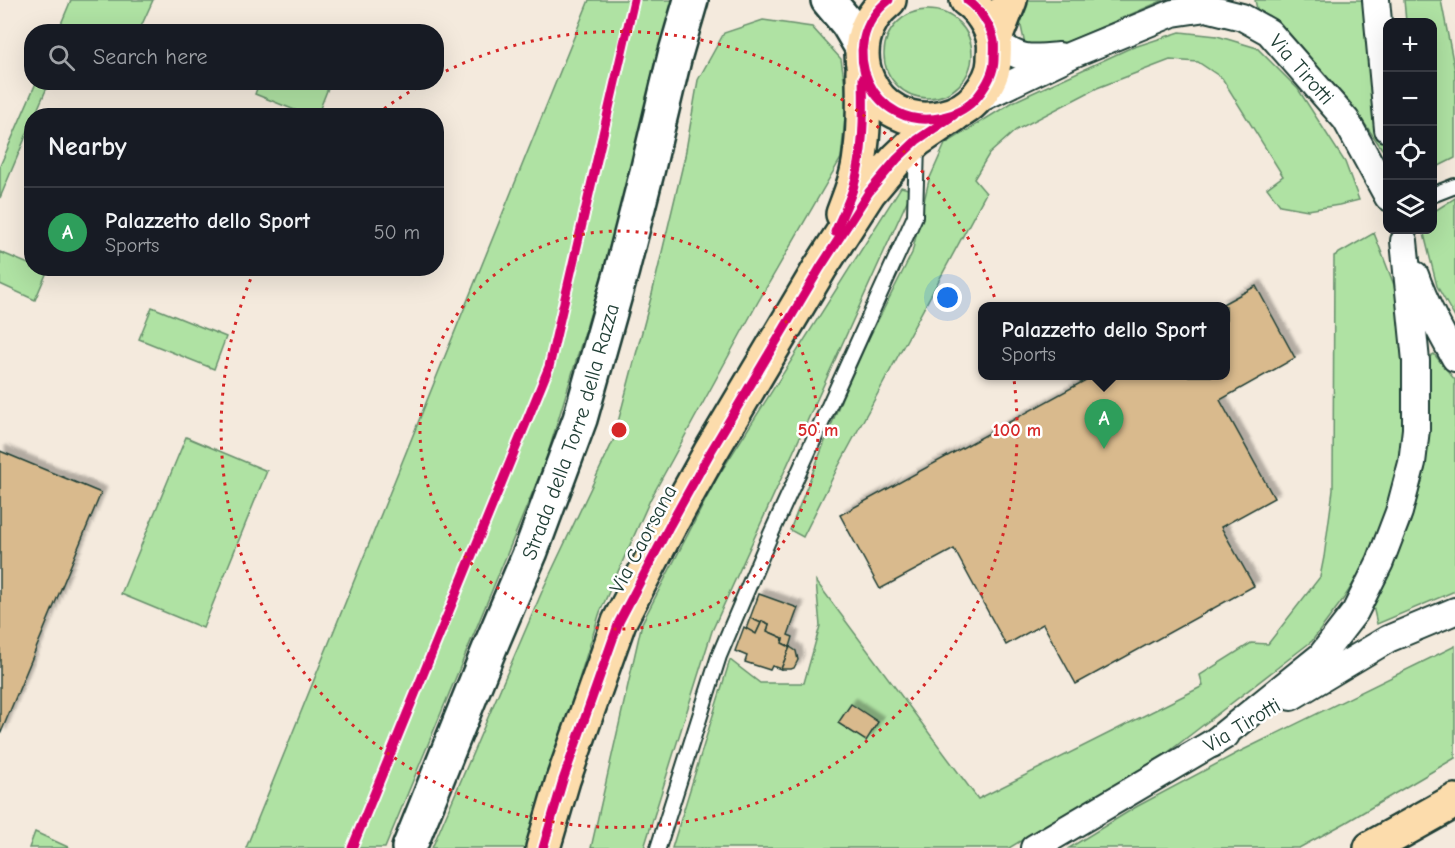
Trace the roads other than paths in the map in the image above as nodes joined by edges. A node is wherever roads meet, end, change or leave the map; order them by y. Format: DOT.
graph roads {
  1 [pos="691,0"];
  2 [pos="828,0"];
  3 [pos="889,0"];
  4 [pos="967,0"];
  5 [pos="1010,0"];
  6 [pos="1376,0"];
  7 [pos="1208,4"];
  8 [pos="994,41"];
  9 [pos="1071,55"];
  10 [pos="862,57"];
  11 [pos="963,109"];
  12 [pos="1388,126"];
  13 [pos="917,140"];
  14 [pos="1455,186"];
  15 [pos="1383,188"];
  16 [pos="1437,193"];
  17 [pos="1402,235"];
  18 [pos="820,268"];
  19 [pos="1455,358"];
  20 [pos="1455,611"];
  21 [pos="1212,744"];
  22 [pos="1455,801"];
  23 [pos="409,848"];
  24 [pos="543,848"];
  25 [pos="658,848"];
  26 [pos="1034,848"];
  27 [pos="1371,848"];
  1 -- 23 [label="street, Strada della Torre della Razza"];
  2 -- 10 [label="street"];
  3 -- 10 [label="main road"];
  4 -- 8 [label="main road"];
  5 -- 8 [label="main road"];
  6 -- 12 [label="street"];
  7 -- 9 [label="street, Via Tirotti"];
  7 -- 15 [label="street, Via Tirotti"];
  8 -- 9 [label="street"];
  8 -- 11 [label="main road"];
  9 -- 11 [label="street"];
  10 -- 11 [label="main road"];
  10 -- 18 [label="main road"];
  11 -- 13 [label="main road"];
  13 -- 18 [label="main road"];
  13 -- 25 [label="lane"];
  14 -- 16 [label="lane"];
  17 -- 19 [label="street"];
  17 -- 21 [label="street"];
  18 -- 24 [label="main road, Via Caorsana"];
  20 -- 21 [label="street, Via Tirotti"];
  21 -- 26 [label="street, Via Tirotti"];
  22 -- 27 [label="main road"];
}
